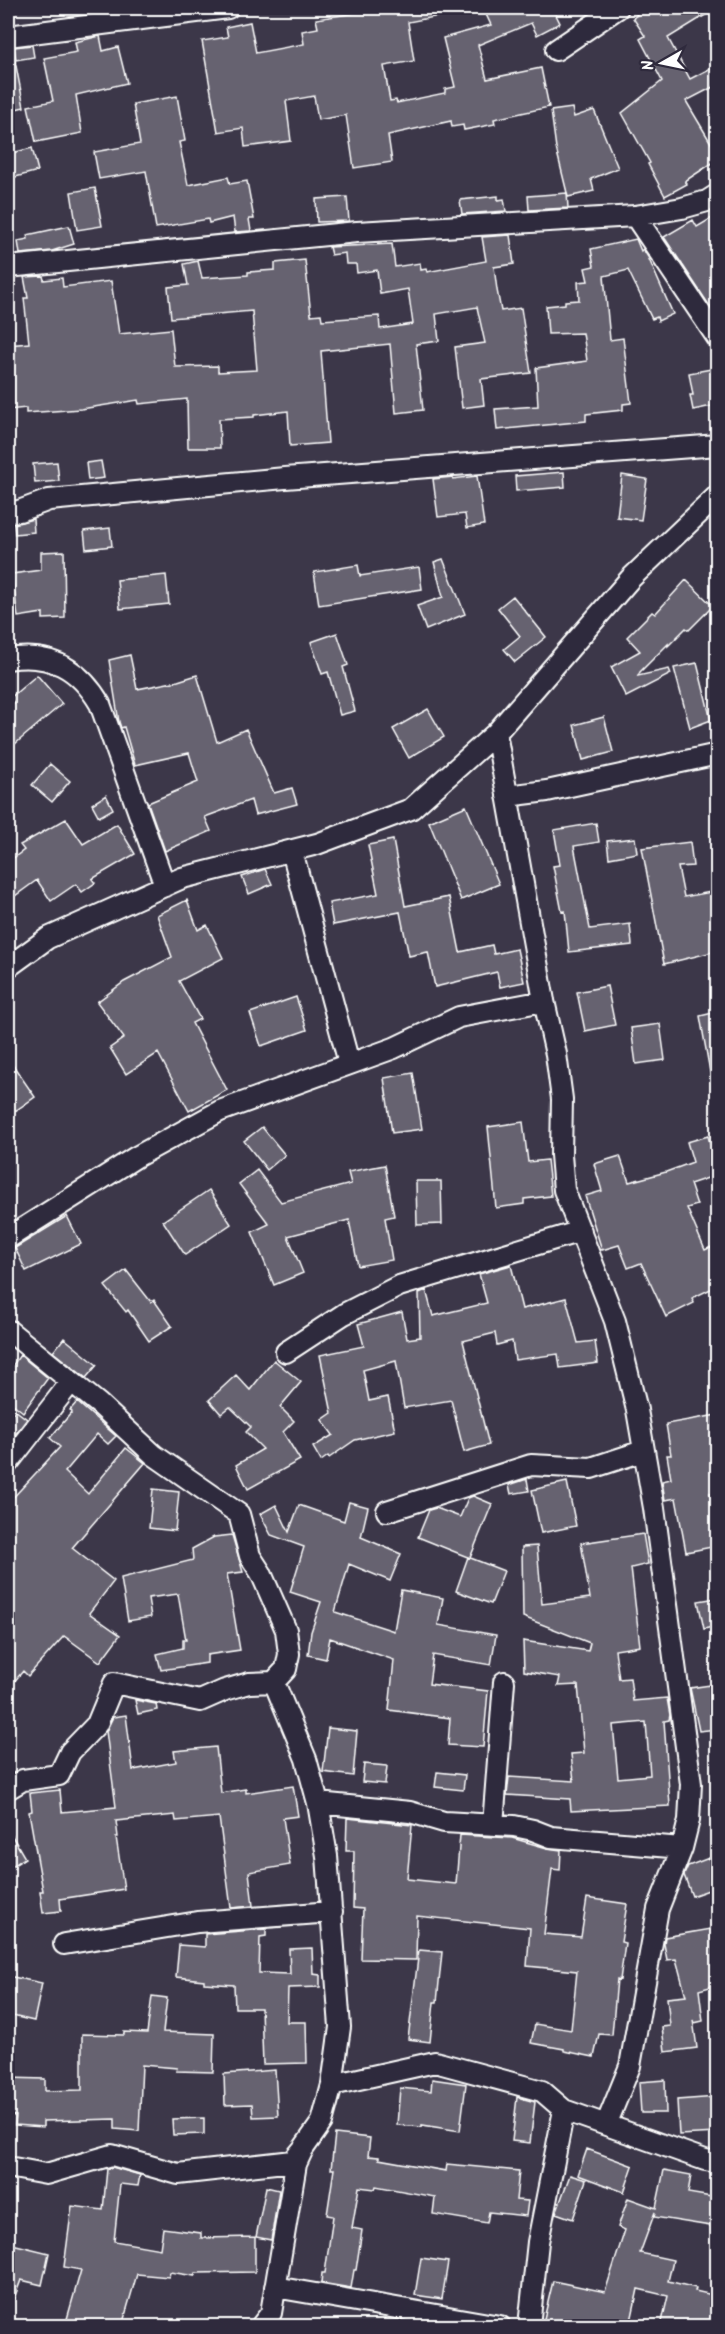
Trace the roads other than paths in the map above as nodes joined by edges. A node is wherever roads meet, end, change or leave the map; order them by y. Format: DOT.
graph roads {
  1 [pos="228,8"];
  2 [pos="618,8"];
  3 [pos="8,36"];
  4 [pos="556,50"];
  5 [pos="717,194"];
  6 [pos="635,216"];
  7 [pos="8,267"];
  8 [pos="717,339"];
  9 [pos="717,445"];
  10 [pos="717,495"];
  11 [pos="8,512"];
  12 [pos="8,659"];
  13 [pos="496,733"];
  14 [pos="717,754"];
  15 [pos="507,796"];
  16 [pos="292,851"];
  17 [pos="165,886"];
  18 [pos="8,967"];
  19 [pos="544,1001"];
  20 [pos="349,1063"];
  21 [pos="580,1231"];
  22 [pos="8,1238"];
  23 [pos="8,1330"];
  24 [pos="286,1352"];
  25 [pos="71,1382"];
  26 [pos="642,1451"];
  27 [pos="8,1463"];
  28 [pos="387,1511"];
  29 [pos="274,1682"];
  30 [pos="504,1682"];
  31 [pos="8,1789"];
  32 [pos="318,1803"];
  33 [pos="493,1825"];
  34 [pos="682,1848"];
  35 [pos="332,1912"];
  36 [pos="64,1944"];
  37 [pos="332,2085"];
  38 [pos="564,2110"];
  39 [pos="606,2125"];
  40 [pos="303,2149"];
  41 [pos="717,2162"];
  42 [pos="8,2167"];
  43 [pos="275,2287"];
  44 [pos="261,2326"];
  45 [pos="500,2326"];
  46 [pos="529,2326"];
  1 -- 3 [label="street"];
  2 -- 4 [label="street"];
  5 -- 6 [label="street"];
  6 -- 7 [label="street"];
  6 -- 8 [label="street"];
  9 -- 11 [label="street"];
  10 -- 13 [label="street"];
  12 -- 17 [label="street"];
  13 -- 15 [label="street"];
  13 -- 16 [label="street"];
  14 -- 15 [label="street"];
  15 -- 19 [label="street"];
  16 -- 17 [label="street"];
  16 -- 20 [label="street"];
  17 -- 18 [label="street"];
  19 -- 20 [label="street"];
  19 -- 21 [label="street"];
  20 -- 22 [label="street"];
  21 -- 24 [label="street"];
  21 -- 26 [label="street"];
  23 -- 25 [label="street"];
  25 -- 27 [label="street"];
  25 -- 29 [label="street"];
  26 -- 28 [label="street"];
  26 -- 34 [label="street"];
  29 -- 31 [label="street"];
  29 -- 32 [label="street"];
  30 -- 33 [label="street"];
  32 -- 33 [label="street"];
  32 -- 35 [label="street"];
  33 -- 34 [label="street"];
  34 -- 39 [label="street"];
  35 -- 36 [label="street"];
  35 -- 37 [label="street"];
  37 -- 38 [label="street"];
  37 -- 40 [label="street"];
  38 -- 39 [label="street"];
  38 -- 46 [label="street"];
  39 -- 41 [label="street"];
  40 -- 42 [label="street"];
  40 -- 43 [label="street"];
  43 -- 44 [label="street"];
  43 -- 45 [label="street"];
}
